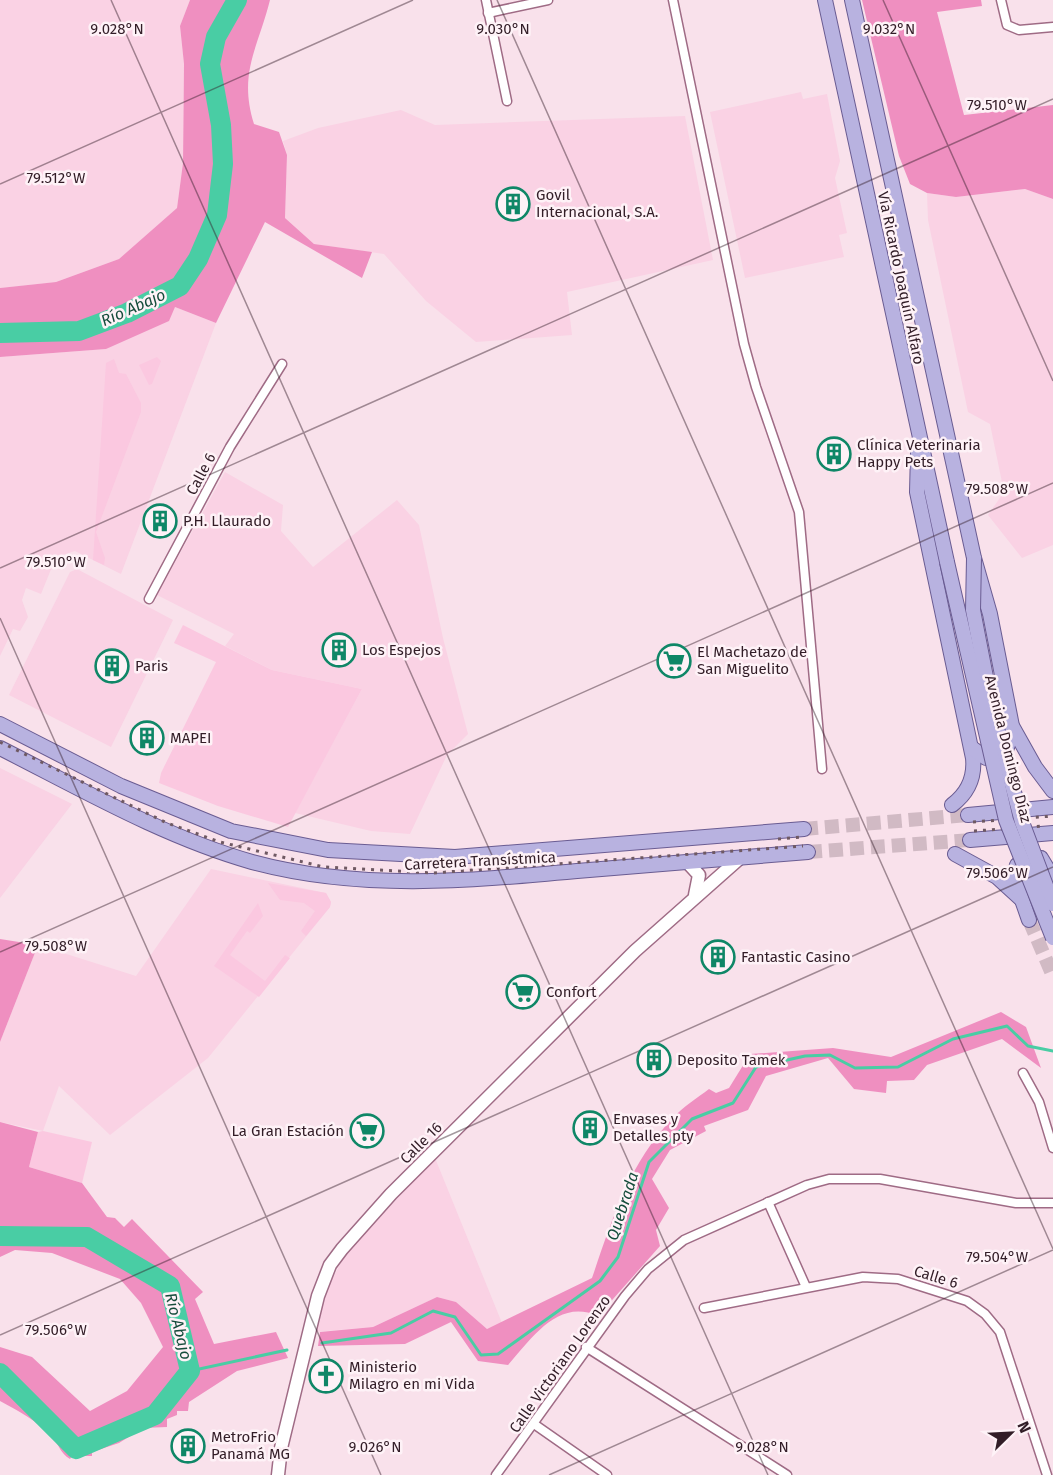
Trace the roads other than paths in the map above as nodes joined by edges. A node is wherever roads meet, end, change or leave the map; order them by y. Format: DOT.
graph roads {
  1 [pos="486,0"];
  2 [pos="548,0"];
  3 [pos="673,0"];
  4 [pos="825,0"];
  5 [pos="1000,0"];
  6 [pos="851,1"];
  7 [pos="488,13"];
  8 [pos="1053,27"];
  9 [pos="507,101"];
  10 [pos="282,364"];
  11 [pos="919,435"];
  12 [pos="974,558"];
  13 [pos="947,562"];
  14 [pos="149,599"];
  15 [pos="0,724"];
  16 [pos="1012,726"];
  17 [pos="0,748"];
  18 [pos="972,748"];
  19 [pos="822,769"];
  20 [pos="1053,791"];
  21 [pos="952,805"];
  22 [pos="1053,807"];
  23 [pos="968,815"];
  24 [pos="804,829"];
  25 [pos="1053,833"];
  26 [pos="970,840"];
  27 [pos="808,852"];
  28 [pos="955,854"];
  29 [pos="740,858"];
  30 [pos="687,862"];
  31 [pos="1053,878"];
  32 [pos="695,897"];
  33 [pos="1022,900"];
  34 [pos="1053,904"];
  35 [pos="1029,920"];
  36 [pos="1053,938"];
  37 [pos="1023,1073"];
  38 [pos="1053,1148"];
  39 [pos="768,1202"];
  40 [pos="1053,1203"];
  41 [pos="806,1287"];
  42 [pos="704,1308"];
  43 [pos="586,1347"];
  44 [pos="534,1424"];
  45 [pos="278,1475"];
  46 [pos="496,1475"];
  47 [pos="607,1475"];
  48 [pos="787,1475"];
  49 [pos="1047,1475"];
  1 -- 7 [label="street"];
  2 -- 7 [label="street"];
  3 -- 19 [label="street"];
  4 -- 11 [label="main road, Vía Ricardo Joaquín Alfaro"];
  5 -- 8 [label="street"];
  6 -- 12 [label="main road, Vía Ricardo Joaquín Alfaro"];
  7 -- 9 [label="street"];
  10 -- 14 [label="street, Calle 6"];
  11 -- 13 [label="main road, Vía Ricardo Joaquín Alfaro"];
  11 -- 18 [label="main road"];
  12 -- 16 [label="main road"];
  12 -- 34 [label="main road, Avenida Domingo Díaz, bridge"];
  13 -- 36 [label="main road, Avenida Domingo Díaz, bridge"];
  15 -- 24 [label="main road, Carretera Transístmica"];
  16 -- 18 [label="main road"];
  16 -- 20 [label="main road"];
  17 -- 30 [label="main road, Carretera Transístmica"];
  18 -- 21 [label="main road"];
  22 -- 23 [label="main road"];
  25 -- 26 [label="main road"];
  27 -- 29 [label="main road, Carretera Transístmica"];
  28 -- 33 [label="main road"];
  29 -- 30 [label="main road, Carretera Transístmica"];
  29 -- 32 [label="main road, Calle 16"];
  30 -- 32 [label="main road"];
  31 -- 33 [label="main road"];
  32 -- 45 [label="main road, Calle 16"];
  33 -- 35 [label="main road"];
  37 -- 38 [label="street"];
  39 -- 40 [label="street, Calle Victoriano Lorenzo"];
  39 -- 41 [label="street"];
  39 -- 43 [label="street, Calle Victoriano Lorenzo"];
  41 -- 42 [label="street, Calle 6"];
  41 -- 49 [label="street, Calle 6"];
  43 -- 44 [label="street, Calle Victoriano Lorenzo"];
  43 -- 48 [label="street"];
  44 -- 46 [label="street, Calle Victoriano Lorenzo"];
  44 -- 47 [label="street"];
}
